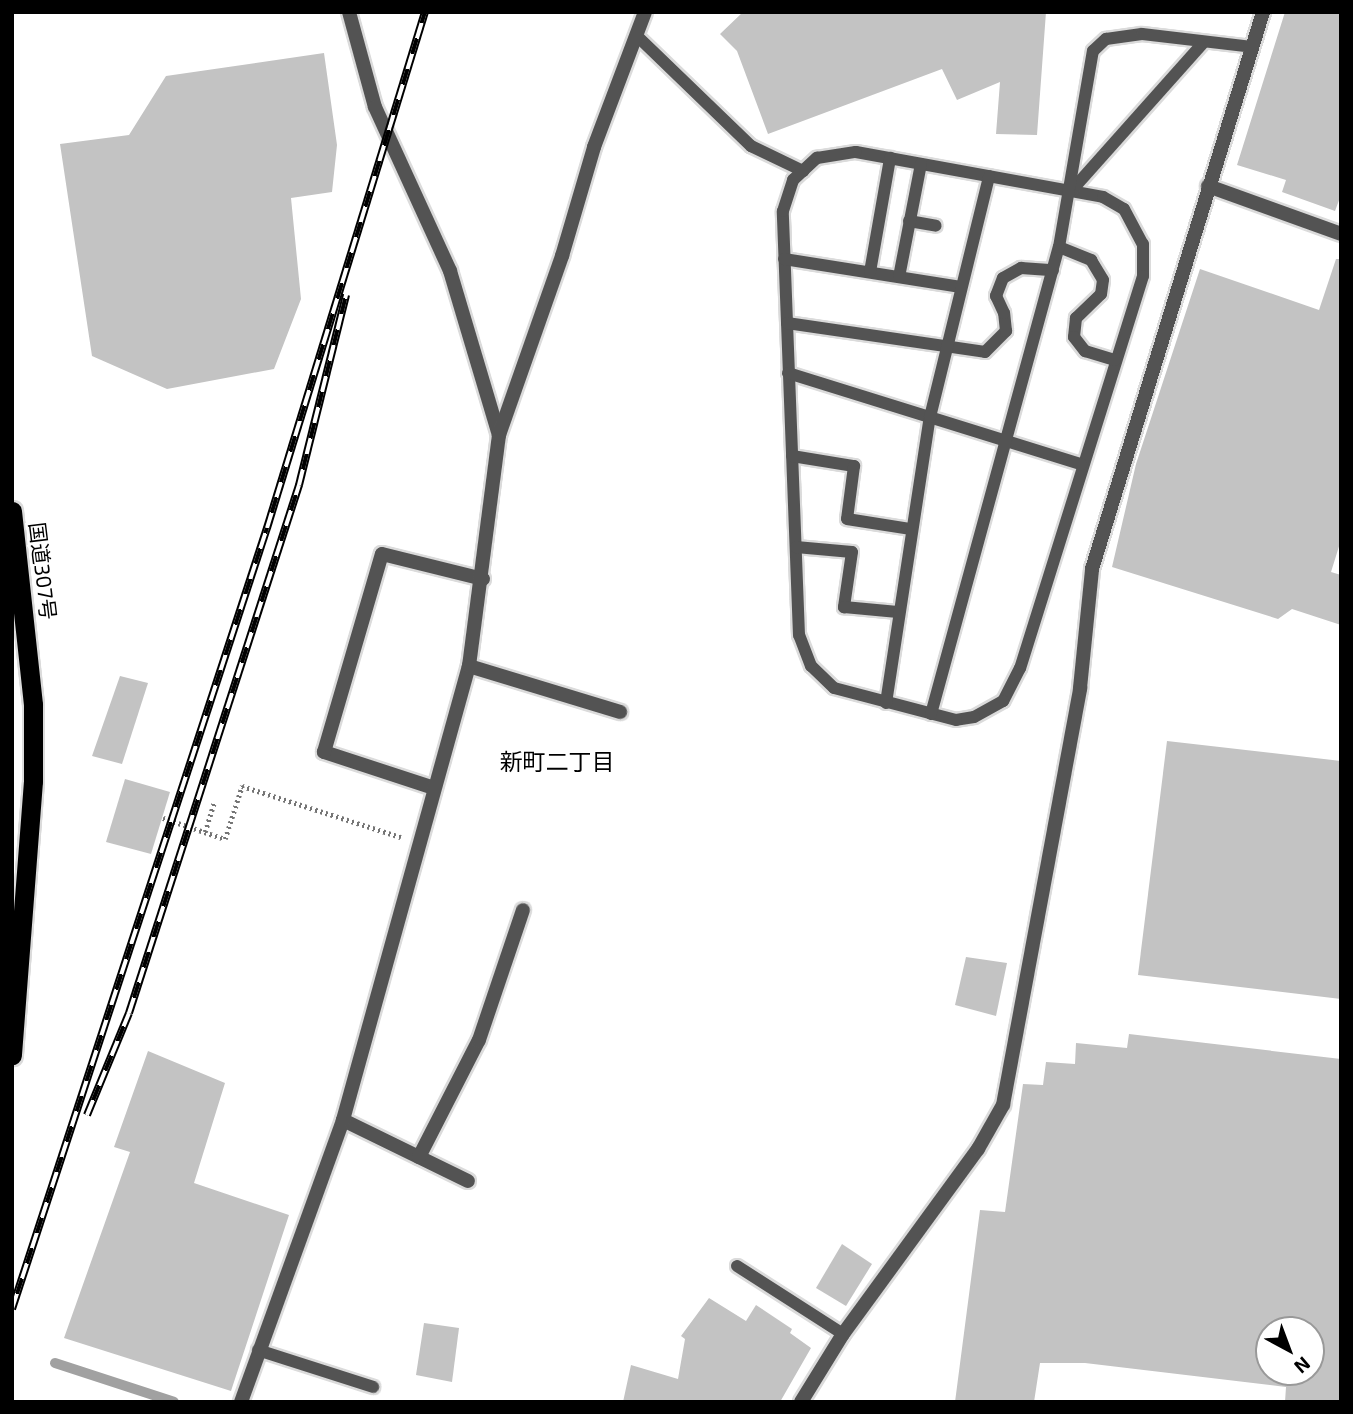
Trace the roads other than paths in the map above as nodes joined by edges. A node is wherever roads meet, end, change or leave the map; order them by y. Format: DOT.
graph roads {
  1 [pos="349,12"];
  2 [pos="645,12"];
  3 [pos="1263,12"];
  4 [pos="636,35"];
  5 [pos="1204,42"];
  6 [pos="1252,47"];
  7 [pos="890,158"];
  8 [pos="920,164"];
  9 [pos="803,171"];
  10 [pos="989,176"];
  11 [pos="1208,187"];
  12 [pos="1072,190"];
  13 [pos="909,222"];
  14 [pos="936,226"];
  15 [pos="1341,234"];
  16 [pos="1059,247"];
  17 [pos="784,259"];
  18 [pos="1053,270"];
  19 [pos="870,272"];
  20 [pos="899,277"];
  21 [pos="961,287"];
  22 [pos="787,323"];
  23 [pos="946,347"];
  24 [pos="1115,360"];
  25 [pos="788,373"];
  26 [pos="930,417"];
  27 [pos="499,435"];
  28 [pos="1006,440"];
  29 [pos="792,456"];
  30 [pos="1081,464"];
  31 [pos="12,511"];
  32 [pos="912,530"];
  33 [pos="796,547"];
  34 [pos="484,579"];
  35 [pos="898,612"];
  36 [pos="469,666"];
  37 [pos="886,703"];
  38 [pos="620,712"];
  39 [pos="931,713"];
  40 [pos="434,788"];
  41 [pos="523,910"];
  42 [pos="12,1055"];
  43 [pos="343,1120"];
  44 [pos="419,1157"];
  45 [pos="468,1181"];
  46 [pos="737,1266"];
  47 [pos="844,1334"];
  48 [pos="258,1350"];
  49 [pos="373,1387"];
  50 [pos="241,1402"];
  51 [pos="801,1402"];
  1 -- 27 [label="street"];
  2 -- 4 [label="street"];
  3 -- 6 [label="street"];
  4 -- 9 [label="lane"];
  4 -- 27 [label="street"];
  5 -- 6 [label="lane"];
  5 -- 12 [label="lane"];
  5 -- 12 [label="lane"];
  6 -- 11 [label="street"];
  7 -- 8 [label="lane"];
  7 -- 9 [label="lane"];
  7 -- 19 [label="lane"];
  8 -- 10 [label="lane"];
  8 -- 13 [label="lane"];
  9 -- 17 [label="lane"];
  10 -- 12 [label="lane"];
  10 -- 21 [label="lane"];
  11 -- 15 [label="street"];
  11 -- 47 [label="street"];
  12 -- 16 [label="lane"];
  12 -- 24 [label="lane"];
  13 -- 14 [label="lane"];
  13 -- 20 [label="lane"];
  16 -- 18 [label="lane"];
  16 -- 24 [label="lane"];
  17 -- 19 [label="lane"];
  17 -- 22 [label="lane"];
  18 -- 23 [label="lane"];
  18 -- 28 [label="lane"];
  19 -- 20 [label="lane"];
  20 -- 21 [label="lane"];
  21 -- 23 [label="lane"];
  22 -- 23 [label="lane"];
  22 -- 25 [label="lane"];
  23 -- 26 [label="lane"];
  24 -- 30 [label="lane"];
  25 -- 26 [label="lane"];
  25 -- 29 [label="lane"];
  26 -- 28 [label="lane"];
  26 -- 32 [label="lane"];
  27 -- 34 [label="street"];
  28 -- 30 [label="lane"];
  28 -- 39 [label="lane"];
  29 -- 32 [label="lane"];
  29 -- 33 [label="lane"];
  30 -- 39 [label="lane"];
  31 -- 42 [label="highway, 国道307号"];
  32 -- 35 [label="lane"];
  33 -- 35 [label="lane"];
  33 -- 37 [label="lane"];
  34 -- 36 [label="street"];
  34 -- 40 [label="street"];
  35 -- 37 [label="lane"];
  36 -- 38 [label="street"];
  36 -- 40 [label="street"];
  37 -- 39 [label="lane"];
  40 -- 43 [label="street"];
  41 -- 44 [label="street"];
  43 -- 44 [label="street"];
  43 -- 48 [label="street"];
  44 -- 45 [label="street"];
  46 -- 47 [label="lane"];
  47 -- 51 [label="street"];
  48 -- 49 [label="lane"];
  48 -- 50 [label="street"];
}
